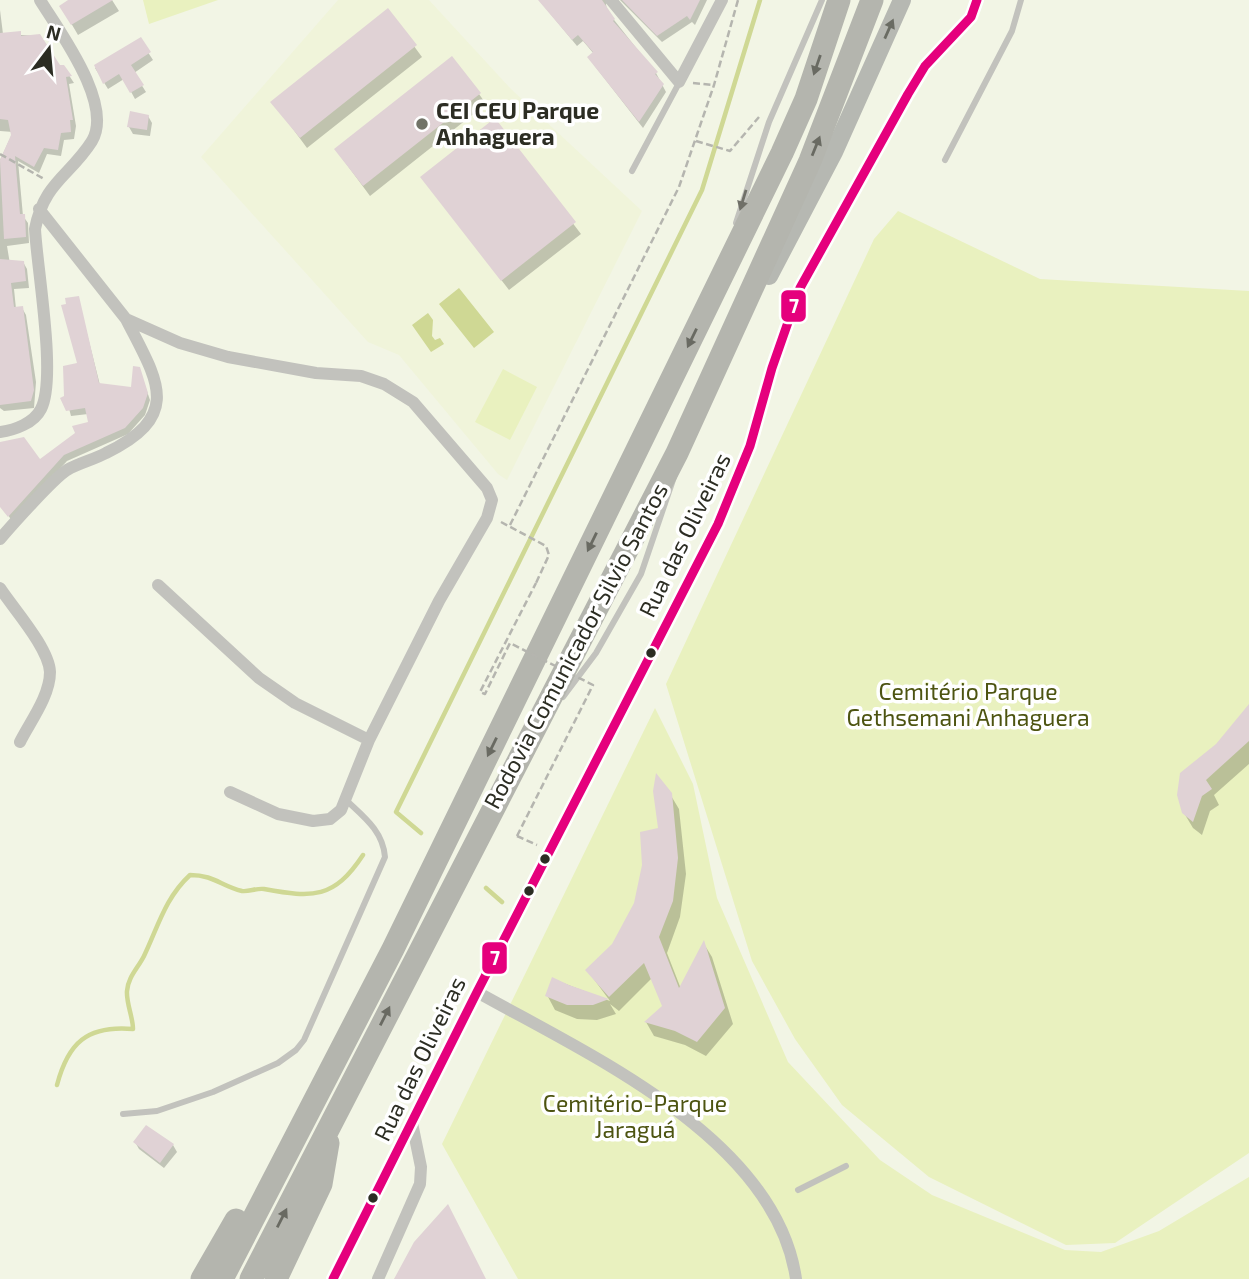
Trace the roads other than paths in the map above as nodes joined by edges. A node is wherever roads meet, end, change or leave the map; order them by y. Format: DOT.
graph roads {
  1 [pos="40,0"];
  2 [pos="611,0"];
  3 [pos="722,0"];
  4 [pos="822,0"];
  5 [pos="839,0"];
  6 [pos="872,0"];
  7 [pos="902,0"];
  8 [pos="977,0"];
  9 [pos="1021,0"];
  10 [pos="679,82"];
  11 [pos="945,160"];
  12 [pos="632,171"];
  13 [pos="39,209"];
  14 [pos="713,295"];
  15 [pos="126,319"];
  16 [pos="714,373"];
  17 [pos="0,432"];
  18 [pos="0,539"];
  19 [pos="158,585"];
  20 [pos="0,587"];
  21 [pos="369,740"];
  22 [pos="20,742"];
  23 [pos="230,792"];
  24 [pos="346,800"];
  25 [pos="477,992"];
  26 [pos="122,1114"];
  27 [pos="333,1119"];
  28 [pos="412,1123"];
  29 [pos="846,1166"];
  30 [pos="798,1190"];
  31 [pos="264,1194"];
  32 [pos="202,1279"];
  33 [pos="222,1279"];
  34 [pos="251,1279"];
  35 [pos="276,1279"];
  36 [pos="333,1279"];
  37 [pos="378,1279"];
  38 [pos="796,1279"];
  1 -- 13 [label="street"];
  2 -- 10 [label="street"];
  3 -- 10 [label="street"];
  4 -- 14 [label="lane, one-way"];
  5 -- 14 [label="highway, Rodovia Comunicador Silvio Santos, one-way"];
  16 -- 6 [label="highway, Rodovia Comunicador Silvio Santos, one-way"];
  16 -- 7 [label="main road, one-way"];
  8 -- 25 [label="street, Rua das Oliveiras"];
  9 -- 11 [label="lane"];
  10 -- 12 [label="lane"];
  13 -- 15 [label="street"];
  13 -- 17 [label="street"];
  14 -- 31 [label="highway, Rodovia Comunicador Silvio Santos, one-way"];
  15 -- 18 [label="street"];
  15 -- 21 [label="street"];
  27 -- 16 [label="highway, Rodovia Comunicador Silvio Santos, one-way"];
  19 -- 21 [label="street"];
  20 -- 22 [label="street"];
  21 -- 24 [label="street"];
  23 -- 24 [label="street"];
  24 -- 26 [label="lane"];
  25 -- 28 [label="street, Rua das Oliveiras"];
  25 -- 38 [label="street"];
  34 -- 27 [label="highway, Rodovia Comunicador Silvio Santos, one-way"];
  27 -- 35 [label="highway"];
  28 -- 36 [label="street, Rua das Oliveiras"];
  28 -- 37 [label="street"];
  29 -- 30 [label="lane"];
  31 -- 32 [label="highway"];
  31 -- 33 [label="highway, Rodovia Comunicador Silvio Santos"];
}
